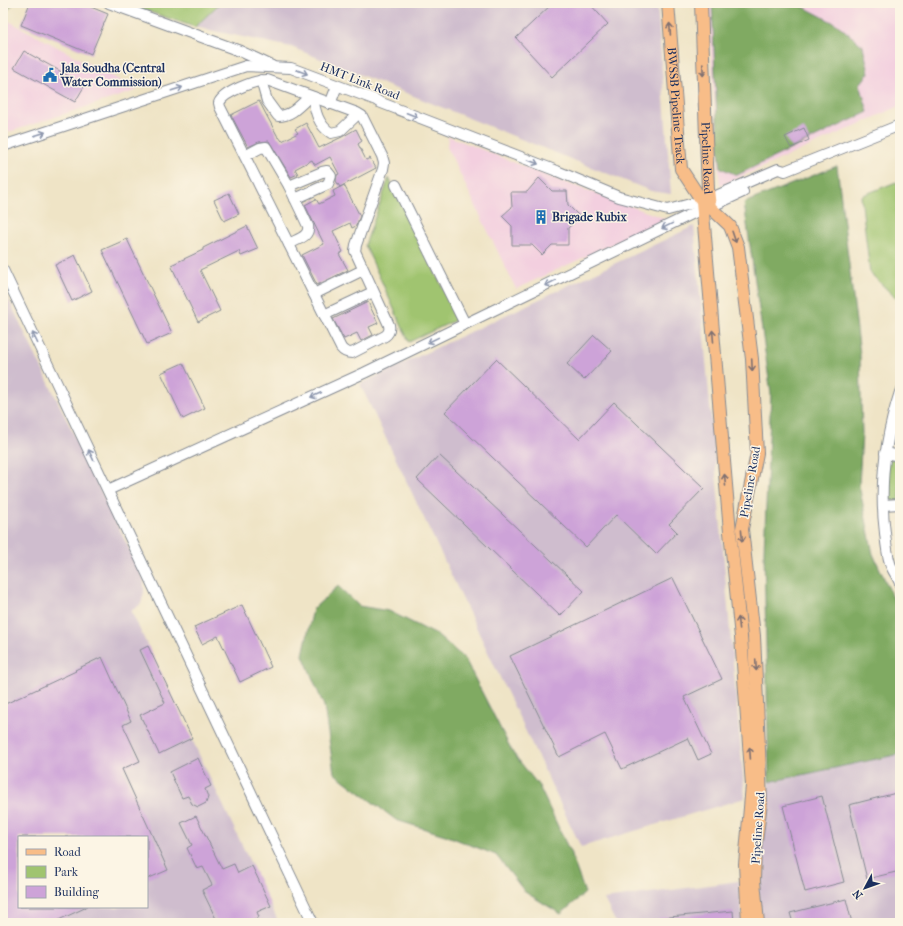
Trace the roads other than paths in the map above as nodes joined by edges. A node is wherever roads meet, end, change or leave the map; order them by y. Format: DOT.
graph roads {
  1 [pos="109,3"];
  2 [pos="668,3"];
  3 [pos="701,3"];
  4 [pos="276,67"];
  5 [pos="261,80"];
  6 [pos="337,86"];
  7 [pos="352,91"];
  8 [pos="311,96"];
  9 [pos="330,104"];
  10 [pos="346,109"];
  11 [pos="358,114"];
  12 [pos="900,125"];
  13 [pos="3,146"];
  14 [pos="245,156"];
  15 [pos="396,185"];
  16 [pos="289,186"];
  17 [pos="295,199"];
  18 [pos="706,204"];
  19 [pos="289,244"];
  20 [pos="3,270"];
  21 [pos="363,270"];
  22 [pos="373,292"];
  23 [pos="314,294"];
  24 [pos="324,315"];
  25 [pos="465,324"];
  26 [pos="900,392"];
  27 [pos="897,411"];
  28 [pos="885,453"];
  29 [pos="900,456"];
  30 [pos="108,490"];
  31 [pos="883,504"];
  32 [pos="900,504"];
  33 [pos="900,556"];
  34 [pos="889,557"];
  35 [pos="900,582"];
  36 [pos="751,850"];
  37 [pos="752,903"];
  38 [pos="313,923"];
  39 [pos="748,923"];
  40 [pos="758,923"];
  1 -- 4 [label="street"];
  18 -- 2 [label="main road, BWSSB Pipeline Track, one-way"];
  3 -- 18 [label="main road, Pipeline Road, one-way"];
  4 -- 6 [label="street, HMT Link Road, one-way"];
  13 -- 4 [label="street, HMT Link Road, one-way"];
  5 -- 8 [label="street"];
  5 -- 8 [label="street"];
  5 -- 14 [label="street"];
  6 -- 7 [label="street, HMT Link Road"];
  6 -- 9 [label="street"];
  7 -- 10 [label="street"];
  7 -- 18 [label="street, HMT Link Road, one-way"];
  8 -- 9 [label="street"];
  8 -- 11 [label="street"];
  9 -- 10 [label="street"];
  10 -- 11 [label="street"];
  11 -- 21 [label="street"];
  12 -- 18 [label="street, HMT Link Road"];
  14 -- 16 [label="street"];
  14 -- 19 [label="street"];
  15 -- 25 [label="street"];
  16 -- 17 [label="street"];
  16 -- 17 [label="street"];
  17 -- 19 [label="street"];
  18 -- 25 [label="street, one-way"];
  36 -- 18 [label="main road, Pipeline Road, one-way"];
  18 -- 36 [label="main road, Pipeline Road, one-way"];
  19 -- 23 [label="street"];
  30 -- 20 [label="street, one-way"];
  21 -- 22 [label="street"];
  21 -- 23 [label="street"];
  22 -- 24 [label="street"];
  22 -- 24 [label="street"];
  23 -- 24 [label="street"];
  25 -- 30 [label="street, one-way"];
  26 -- 27 [label="street"];
  27 -- 28 [label="street"];
  28 -- 29 [label="street"];
  28 -- 31 [label="street"];
  30 -- 38 [label="street"];
  31 -- 32 [label="street"];
  31 -- 34 [label="street"];
  33 -- 34 [label="street"];
  34 -- 35 [label="street"];
  36 -- 37 [label="main road, Pipeline Road"];
  37 -- 39 [label="main road, Pipeline Road"];
  37 -- 40 [label="main road, Pipeline Road"];
}
